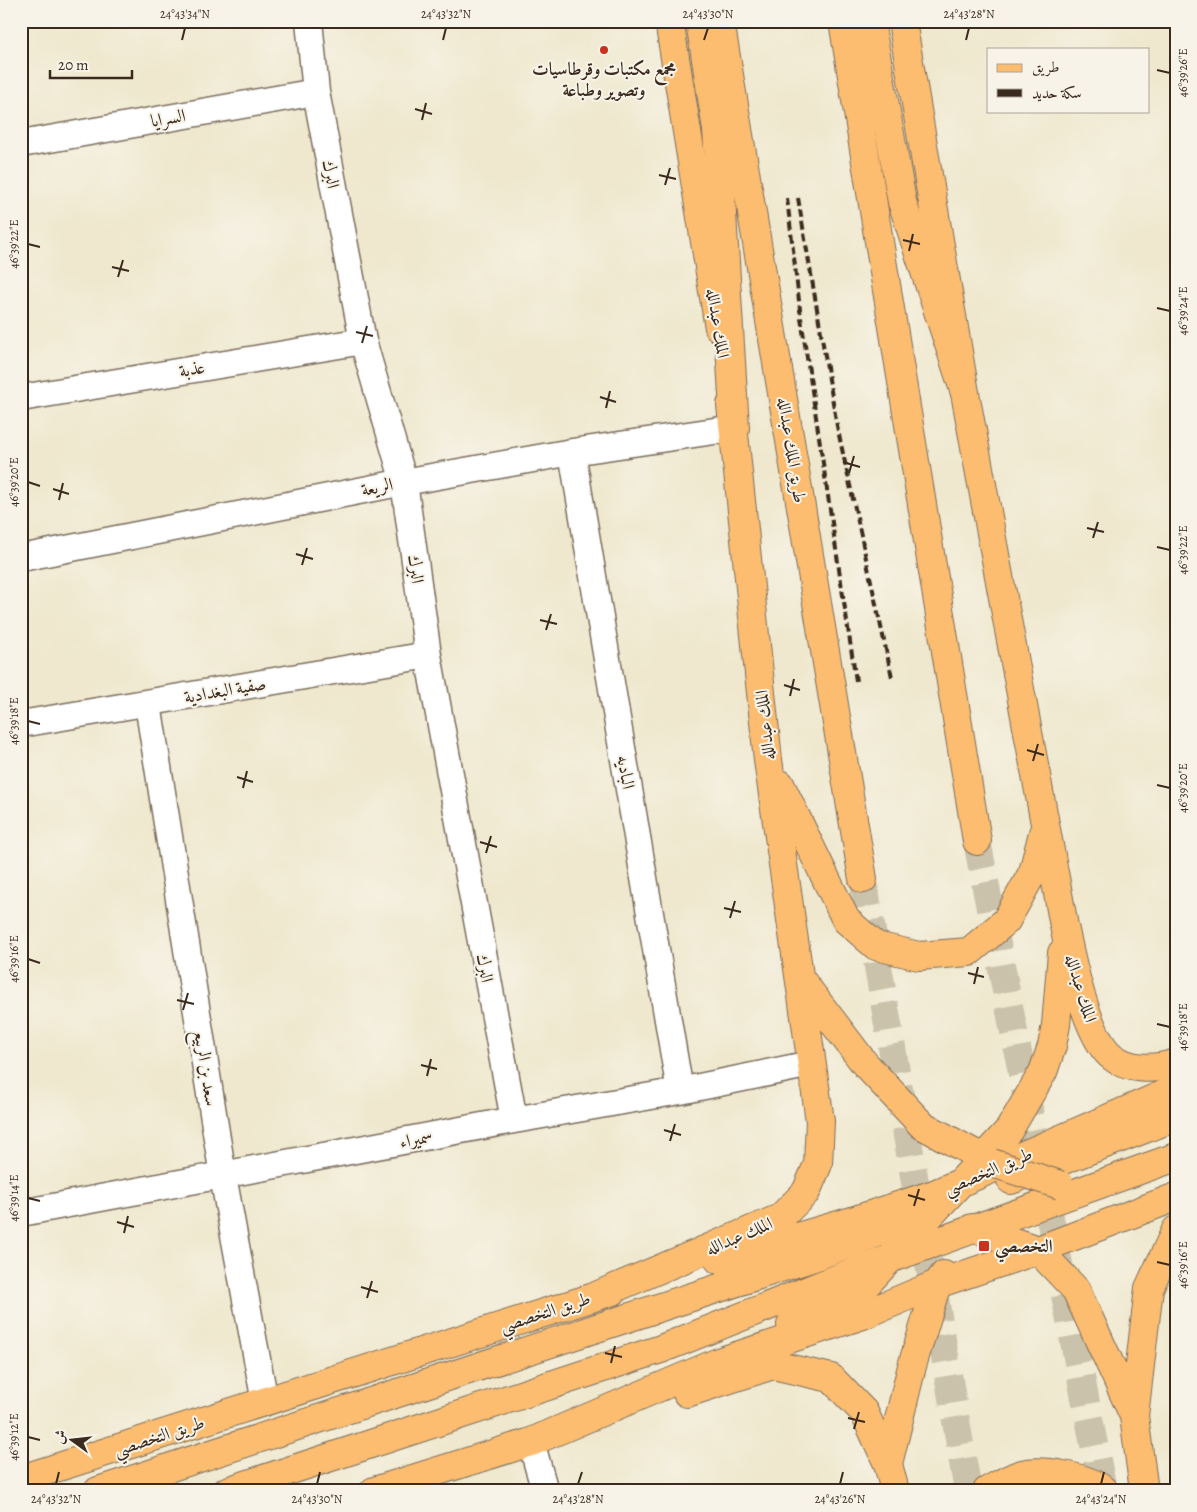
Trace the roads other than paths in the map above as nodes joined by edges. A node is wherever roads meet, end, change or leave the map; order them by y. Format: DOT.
graph roads {
  1 [pos="309,21"];
  2 [pos="669,21"];
  3 [pos="700,21"];
  4 [pos="720,21"];
  5 [pos="842,21"];
  6 [pos="870,21"];
  7 [pos="902,21"];
  8 [pos="316,92"];
  9 [pos="21,144"];
  10 [pos="363,341"];
  11 [pos="965,393"];
  12 [pos="21,398"];
  13 [pos="735,428"];
  14 [pos="572,452"];
  15 [pos="404,482"];
  16 [pos="21,558"];
  17 [pos="428,655"];
  18 [pos="148,704"];
  19 [pos="21,724"];
  20 [pos="768,760"];
  21 [pos="1045,823"];
  22 [pos="976,841"];
  23 [pos="863,879"];
  24 [pos="1064,926"];
  25 [pos="798,976"];
  26 [pos="1176,1063"];
  27 [pos="811,1064"];
  28 [pos="1176,1089"];
  29 [pos="680,1091"];
  30 [pos="1176,1116"];
  31 [pos="514,1120"];
  32 [pos="1066,1137"];
  33 [pos="1176,1157"];
  34 [pos="987,1161"];
  35 [pos="223,1176"];
  36 [pos="1021,1176"];
  37 [pos="960,1183"];
  38 [pos="1176,1188"];
  39 [pos="1087,1190"];
  40 [pos="1176,1197"];
  41 [pos="21,1213"];
  42 [pos="922,1218"];
  43 [pos="850,1222"];
  44 [pos="978,1229"];
  45 [pos="1176,1230"];
  46 [pos="1038,1250"];
  47 [pos="888,1260"];
  48 [pos="705,1264"];
  49 [pos="770,1271"];
  50 [pos="937,1284"];
  51 [pos="596,1296"];
  52 [pos="771,1305"];
  53 [pos="721,1361"];
  54 [pos="265,1402"];
  55 [pos="1134,1416"];
  56 [pos="531,1442"];
  57 [pos="888,1464"];
  58 [pos="21,1479"];
  59 [pos="98,1491"];
  60 [pos="227,1491"];
  61 [pos="374,1491"];
  62 [pos="545,1491"];
  63 [pos="895,1491"];
  64 [pos="987,1491"];
  65 [pos="1104,1491"];
  66 [pos="1144,1491"];
  1 -- 8 [label="street, البرك"];
  2 -- 13 [label="main road, الملك عبدالله"];
  3 -- 13 [label="main road"];
  4 -- 23 [label="main road, طريق الملك عبدالله"];
  5 -- 22 [label="main road"];
  6 -- 11 [label="main road"];
  7 -- 11 [label="main road, الملك عبدالله"];
  8 -- 9 [label="street, السرايا"];
  8 -- 10 [label="street, البرك"];
  10 -- 12 [label="street, عذبة"];
  10 -- 15 [label="street, البرك"];
  11 -- 21 [label="main road, الملك عبدالله"];
  13 -- 14 [label="street, الريعة"];
  13 -- 20 [label="main road, الملك عبدالله"];
  14 -- 15 [label="street, الريعة"];
  14 -- 29 [label="street, الباديه"];
  15 -- 16 [label="street, الريعة"];
  15 -- 17 [label="street, البرك"];
  17 -- 18 [label="street, صفية البغدادية"];
  17 -- 31 [label="street, البرك"];
  18 -- 19 [label="street, صفية البغدادية"];
  18 -- 35 [label="street, سعد بن الربيع"];
  20 -- 21 [label="main road"];
  20 -- 25 [label="main road, الملك عبدالله"];
  21 -- 24 [label="main road, الملك عبدالله"];
  24 -- 26 [label="main road, الملك عبدالله"];
  24 -- 34 [label="main road"];
  25 -- 27 [label="main road, الملك عبدالله"];
  25 -- 34 [label="main road"];
  27 -- 29 [label="street, سميراء"];
  27 -- 51 [label="main road, الملك عبدالله"];
  28 -- 32 [label="main road, طريق التخصصي"];
  29 -- 31 [label="street, سميراء"];
  30 -- 36 [label="main road"];
  31 -- 35 [label="street, سميراء"];
  32 -- 36 [label="main road, طريق التخصصي"];
  32 -- 37 [label="main road, طريق التخصصي"];
  33 -- 39 [label="main road"];
  34 -- 37 [label="main road"];
  34 -- 39 [label="main road, bridge"];
  35 -- 41 [label="street, سميراء"];
  35 -- 54 [label="street, سعد بن الربيع"];
  36 -- 42 [label="main road"];
  36 -- 44 [label="main road, طريق التخصصي"];
  37 -- 42 [label="main road"];
  37 -- 43 [label="main road, طريق التخصصي"];
  38 -- 39 [label="main road"];
  39 -- 44 [label="main road"];
  40 -- 46 [label="main road"];
  42 -- 43 [label="main road"];
  42 -- 44 [label="main road"];
  42 -- 47 [label="main road"];
  42 -- 49 [label="main road"];
  43 -- 48 [label="main road, طريق التخصصي"];
  44 -- 46 [label="main road"];
  44 -- 47 [label="main road"];
  44 -- 50 [label="main road, طريق التخصصي"];
  45 -- 55 [label="main road"];
  46 -- 50 [label="main road"];
  46 -- 55 [label="main road"];
  47 -- 52 [label="main road"];
  47 -- 53 [label="main road"];
  48 -- 49 [label="main road"];
  48 -- 51 [label="main road, طريق التخصصي"];
  49 -- 52 [label="main road"];
  49 -- 59 [label="main road"];
  50 -- 53 [label="main road"];
  50 -- 57 [label="main road, طريق التخصصي"];
  51 -- 54 [label="main road, طريق التخصصي"];
  52 -- 53 [label="main road"];
  52 -- 60 [label="main road"];
  53 -- 56 [label="main road"];
  54 -- 58 [label="main road, طريق التخصصي"];
  55 -- 66 [label="main road"];
  56 -- 57 [label="main road"];
  56 -- 61 [label="main road"];
  56 -- 62 [label="street"];
  57 -- 63 [label="main road"];
  64 -- 65 [label="main road"];
}
